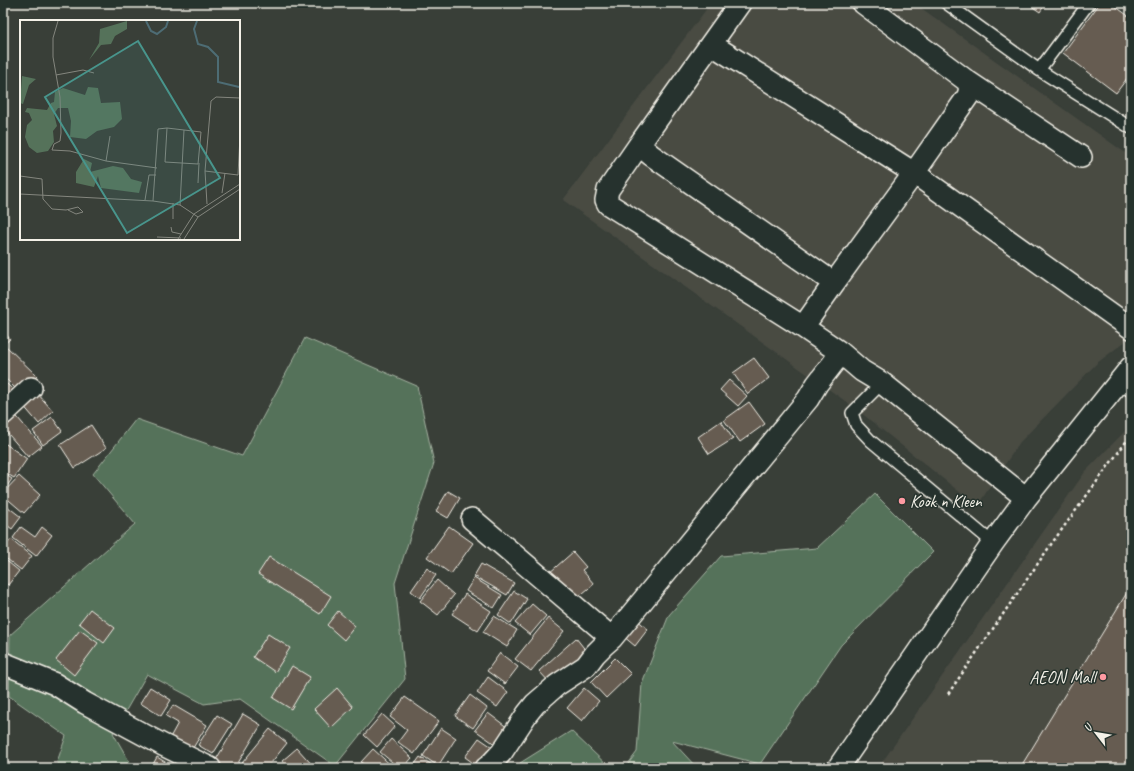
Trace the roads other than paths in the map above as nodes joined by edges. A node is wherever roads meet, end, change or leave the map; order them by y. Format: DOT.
graph roads {
  1 [pos="740,3"];
  2 [pos="863,3"];
  3 [pos="946,3"];
  4 [pos="1089,3"];
  5 [pos="711,44"];
  6 [pos="1039,70"];
  7 [pos="967,81"];
  8 [pos="1131,128"];
  9 [pos="639,145"];
  10 [pos="1082,157"];
  11 [pos="914,173"];
  12 [pos="834,283"];
  13 [pos="803,327"];
  14 [pos="1131,328"];
  15 [pos="841,353"];
  16 [pos="1127,380"];
  17 [pos="882,384"];
  18 [pos="31,388"];
  19 [pos="3,414"];
  20 [pos="1026,498"];
  21 [pos="472,519"];
  22 [pos="993,543"];
  23 [pos="612,638"];
  24 [pos="3,663"];
  25 [pos="210,768"];
  26 [pos="486,768"];
  27 [pos="838,768"];
  1 -- 5 [label="street"];
  2 -- 7 [label="street"];
  3 -- 6 [label="lane"];
  4 -- 6 [label="lane"];
  5 -- 9 [label="street"];
  5 -- 11 [label="street"];
  6 -- 8 [label="lane"];
  7 -- 10 [label="street"];
  7 -- 11 [label="street"];
  9 -- 12 [label="street"];
  9 -- 13 [label="street"];
  11 -- 12 [label="street"];
  11 -- 14 [label="street"];
  12 -- 13 [label="street"];
  13 -- 15 [label="street"];
  15 -- 17 [label="street"];
  15 -- 23 [label="street"];
  16 -- 20 [label="street"];
  17 -- 20 [label="street"];
  17 -- 22 [label="lane"];
  18 -- 19 [label="street"];
  20 -- 22 [label="street"];
  21 -- 23 [label="street"];
  22 -- 27 [label="street"];
  23 -- 26 [label="street"];
  24 -- 25 [label="street"];
}
